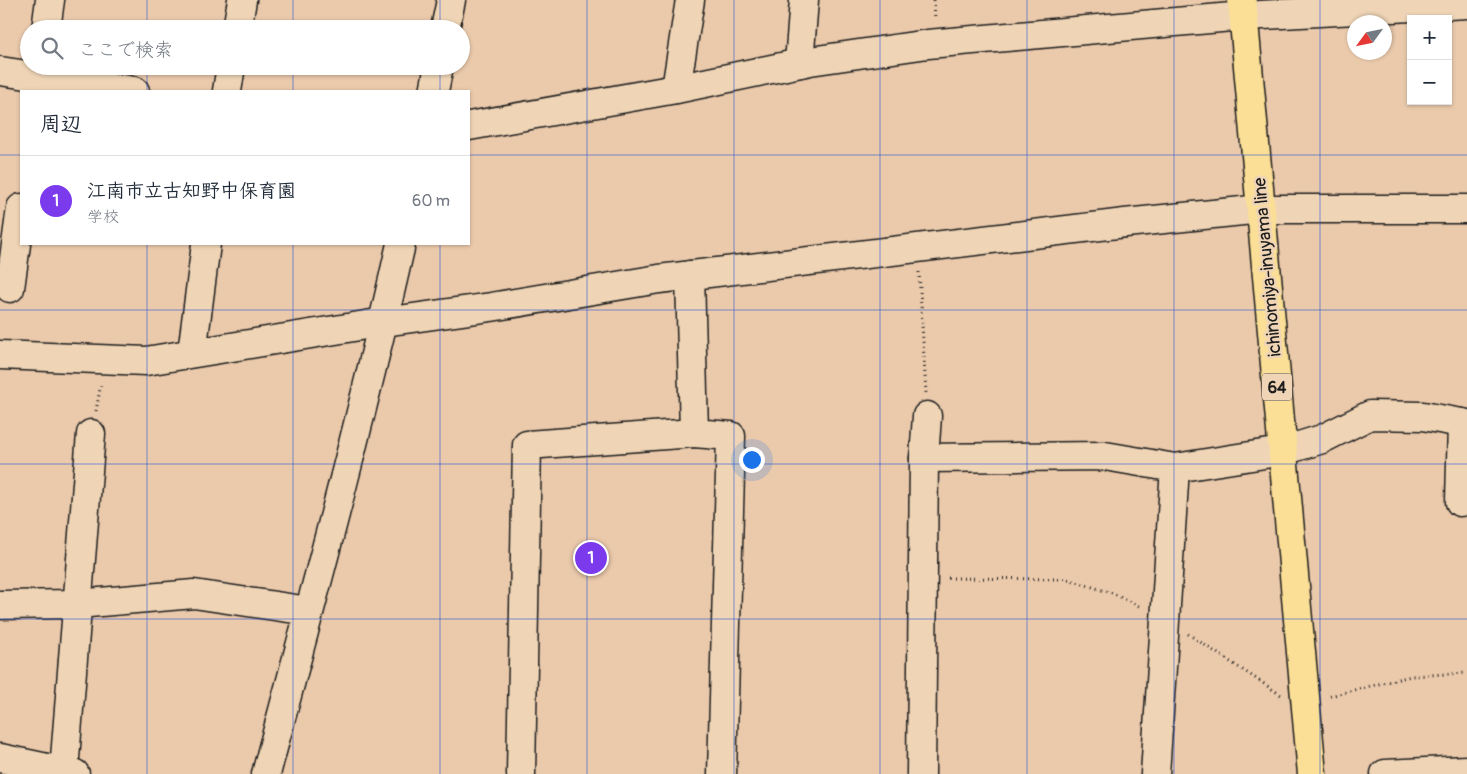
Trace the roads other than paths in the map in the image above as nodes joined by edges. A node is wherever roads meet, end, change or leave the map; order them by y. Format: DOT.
graph roads {
  1 [pos="50,0"];
  2 [pos="242,0"];
  3 [pos="451,0"];
  4 [pos="690,0"];
  5 [pos="804,0"];
  6 [pos="1467,4"];
  7 [pos="1242,8"];
  8 [pos="47,20"];
  9 [pos="239,20"];
  10 [pos="448,20"];
  11 [pos="799,64"];
  12 [pos="0,70"];
  13 [pos="20,74"];
  14 [pos="25,75"];
  15 [pos="230,75"];
  16 [pos="437,75"];
  17 [pos="40,78"];
  18 [pos="676,89"];
  19 [pos="128,90"];
  20 [pos="227,90"];
  21 [pos="434,90"];
  22 [pos="470,126"];
  23 [pos="1262,209"];
  24 [pos="1467,209"];
  25 [pos="20,215"];
  26 [pos="206,245"];
  27 [pos="401,245"];
  28 [pos="690,275"];
  29 [pos="10,288"];
  30 [pos="384,322"];
  31 [pos="192,353"];
  32 [pos="0,355"];
  33 [pos="927,416"];
  34 [pos="1464,424"];
  35 [pos="694,433"];
  36 [pos="91,434"];
  37 [pos="1283,451"];
  38 [pos="924,458"];
  39 [pos="1175,468"];
  40 [pos="1460,502"];
  41 [pos="77,604"];
  42 [pos="0,605"];
  43 [pos="309,612"];
  44 [pos="0,758"];
  45 [pos="1467,770"];
  46 [pos="69,773"];
  47 [pos="266,774"];
  48 [pos="521,774"];
  49 [pos="722,774"];
  50 [pos="921,774"];
  51 [pos="1155,774"];
  52 [pos="1312,774"];
  53 [pos="1384,774"];
  1 -- 8 [label="street"];
  2 -- 9 [label="street"];
  3 -- 10 [label="street"];
  4 -- 18 [label="street"];
  5 -- 11 [label="street"];
  6 -- 7 [label="street"];
  7 -- 11 [label="street"];
  7 -- 23 [label="main road, ichinomiya-inuyama line / 64"];
  11 -- 18 [label="street"];
  12 -- 13 [label="street"];
  14 -- 17 [label="street"];
  15 -- 20 [label="street"];
  16 -- 21 [label="street"];
  17 -- 19 [label="street"];
  18 -- 22 [label="street"];
  23 -- 24 [label="street"];
  23 -- 28 [label="street"];
  23 -- 37 [label="main road, ichinomiya-inuyama line / 64"];
  25 -- 29 [label="street"];
  26 -- 31 [label="street"];
  27 -- 30 [label="street"];
  28 -- 30 [label="street"];
  28 -- 35 [label="street"];
  30 -- 31 [label="street"];
  30 -- 43 [label="street"];
  31 -- 32 [label="street"];
  33 -- 38 [label="street"];
  34 -- 37 [label="street"];
  34 -- 40 [label="street"];
  35 -- 48 [label="street"];
  35 -- 49 [label="street"];
  36 -- 41 [label="street"];
  37 -- 39 [label="street"];
  37 -- 52 [label="main road, ichinomiya-inuyama line / 64"];
  38 -- 39 [label="street"];
  38 -- 50 [label="street"];
  39 -- 51 [label="street"];
  41 -- 42 [label="street"];
  41 -- 43 [label="street"];
  41 -- 46 [label="street"];
  43 -- 47 [label="street"];
  44 -- 46 [label="street"];
  45 -- 53 [label="street"];
}
